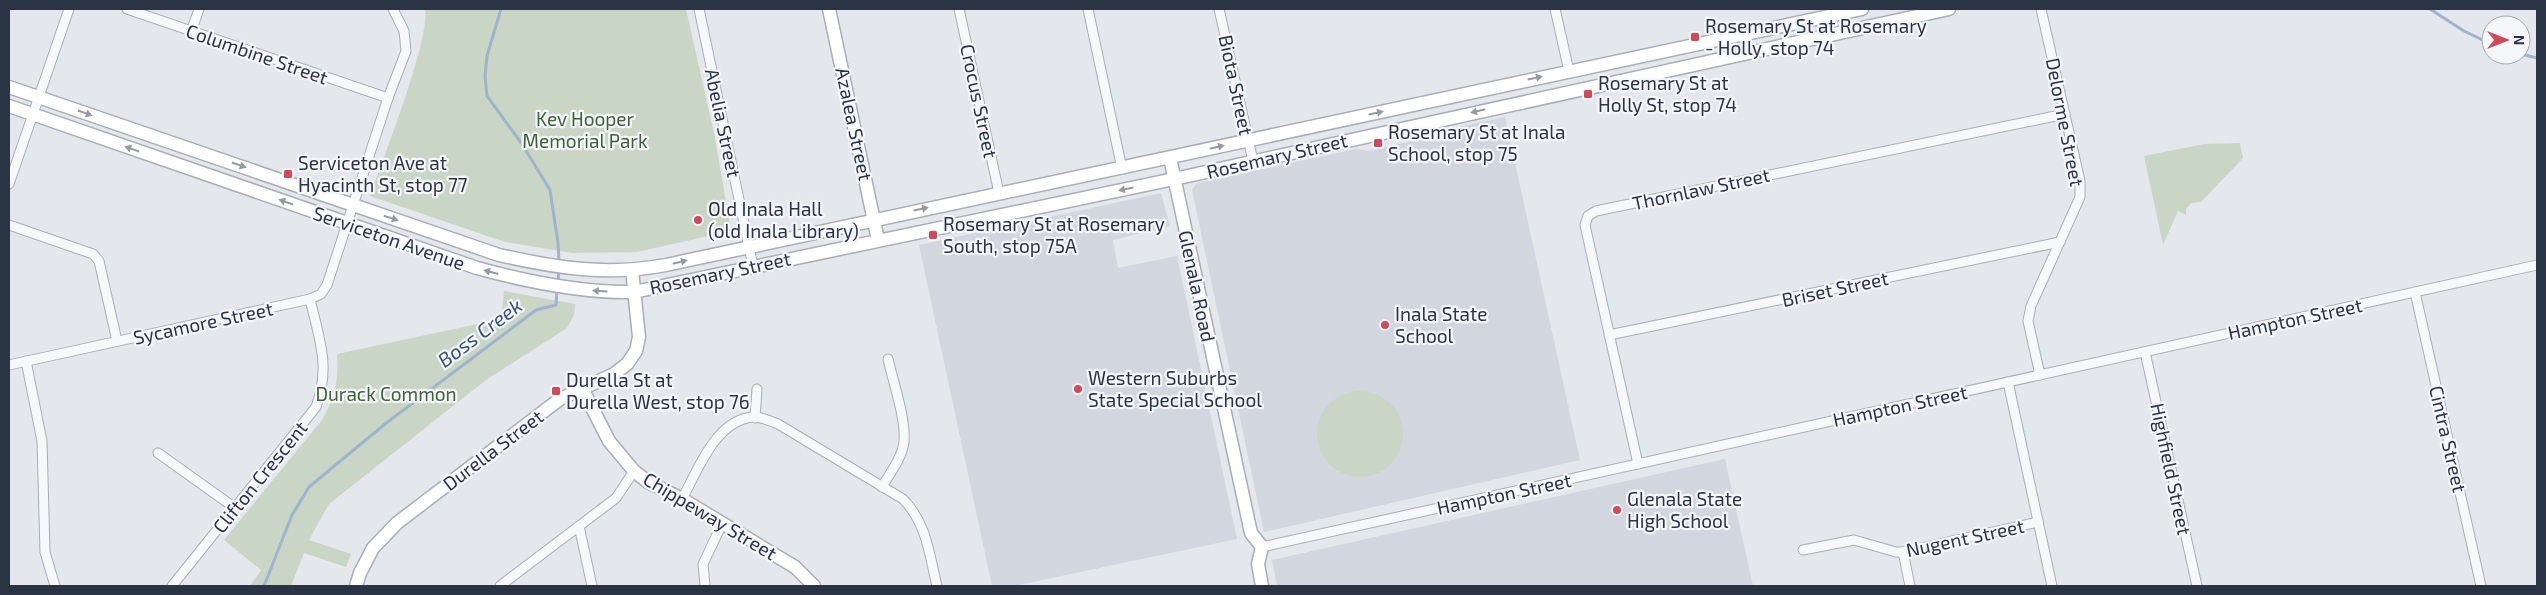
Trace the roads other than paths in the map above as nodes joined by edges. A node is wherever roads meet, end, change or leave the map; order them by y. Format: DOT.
graph roads {
  1 [pos="69,9"];
  2 [pos="127,9"];
  3 [pos="199,9"];
  4 [pos="393,9"];
  5 [pos="698,9"];
  6 [pos="829,9"];
  7 [pos="959,9"];
  8 [pos="1088,9"];
  9 [pos="1219,9"];
  10 [pos="1555,9"];
  11 [pos="1862,9"];
  12 [pos="1949,9"];
  13 [pos="2041,9"];
  14 [pos="1936,10"];
  15 [pos="191,32"];
  16 [pos="1568,71"];
  17 [pos="9,87"];
  18 [pos="38,98"];
  19 [pos="388,98"];
  20 [pos="9,106"];
  21 [pos="2065,114"];
  22 [pos="33,115"];
  23 [pos="1248,140"];
  24 [pos="1170,158"];
  25 [pos="1252,161"];
  26 [pos="1122,169"];
  27 [pos="1174,179"];
  28 [pos="9,184"];
  29 [pos="999,193"];
  30 [pos="352,206"];
  31 [pos="874,219"];
  32 [pos="348,223"];
  33 [pos="9,225"];
  34 [pos="878,240"];
  35 [pos="2060,242"];
  36 [pos="749,246"];
  37 [pos="2537,265"];
  38 [pos="754,266"];
  39 [pos="632,270"];
  40 [pos="634,292"];
  41 [pos="2415,292"];
  42 [pos="310,299"];
  43 [pos="1610,335"];
  44 [pos="117,342"];
  45 [pos="2145,352"];
  46 [pos="888,359"];
  47 [pos="26,361"];
  48 [pos="9,365"];
  49 [pos="2040,375"];
  50 [pos="2008,382"];
  51 [pos="582,388"];
  52 [pos="757,389"];
  53 [pos="755,418"];
  54 [pos="158,453"];
  55 [pos="1638,464"];
  56 [pos="634,471"];
  57 [pos="882,487"];
  58 [pos="682,499"];
  59 [pos="236,508"];
  60 [pos="2038,522"];
  61 [pos="722,524"];
  62 [pos="579,526"];
  63 [pos="1262,547"];
  64 [pos="1803,550"];
  65 [pos="1903,552"];
  66 [pos="53,586"];
  67 [pos="172,586"];
  68 [pos="356,586"];
  69 [pos="500,586"];
  70 [pos="592,586"];
  71 [pos="705,586"];
  72 [pos="814,586"];
  73 [pos="937,586"];
  74 [pos="1262,586"];
  75 [pos="1910,586"];
  76 [pos="2052,586"];
  77 [pos="2197,586"];
  78 [pos="2481,586"];
  1 -- 18 [label="street"];
  2 -- 15 [label="street, Columbine Street"];
  3 -- 15 [label="street"];
  4 -- 19 [label="street, Sycamore Street"];
  5 -- 36 [label="street, Abelia Street"];
  6 -- 31 [label="main road, Azalea Street"];
  7 -- 29 [label="street, Crocus Street"];
  8 -- 26 [label="street"];
  9 -- 23 [label="street, Biota Street"];
  10 -- 16 [label="street"];
  11 -- 16 [label="main road, Rosemary Street"];
  12 -- 14 [label="main road, Rosemary Street"];
  13 -- 21 [label="street, Delorme Street"];
  14 -- 25 [label="main road, Rosemary Street, one-way"];
  15 -- 19 [label="street, Columbine Street"];
  23 -- 16 [label="main road, Rosemary Street, one-way"];
  17 -- 18 [label="main road, Serviceton Avenue"];
  18 -- 22 [label="street"];
  18 -- 30 [label="main road, Serviceton Avenue, one-way"];
  19 -- 30 [label="street, Sycamore Street"];
  20 -- 22 [label="main road, Serviceton Avenue"];
  21 -- 35 [label="street, Delorme Street"];
  21 -- 43 [label="street, Thornlaw Street"];
  22 -- 28 [label="street"];
  32 -- 22 [label="main road, Serviceton Avenue, one-way"];
  24 -- 23 [label="main road, Rosemary Street, one-way"];
  23 -- 25 [label="street, Biota Street"];
  24 -- 26 [label="main road, Rosemary Street"];
  24 -- 27 [label="main road, Glenala Road"];
  25 -- 27 [label="main road, Rosemary Street"];
  26 -- 29 [label="main road, Rosemary Street"];
  27 -- 34 [label="main road, Rosemary Street, one-way"];
  27 -- 63 [label="main road, Glenala Road"];
  31 -- 29 [label="main road, Rosemary Street, one-way"];
  30 -- 32 [label="street, Sycamore Street"];
  30 -- 39 [label="main road, Serviceton Avenue, one-way"];
  31 -- 34 [label="main road, Azalea Street"];
  31 -- 36 [label="main road, Rosemary Street"];
  40 -- 32 [label="main road, Serviceton Avenue, one-way"];
  32 -- 42 [label="street, Sycamore Street"];
  33 -- 44 [label="street"];
  34 -- 38 [label="main road, Rosemary Street"];
  35 -- 43 [label="street, Briset Street"];
  35 -- 49 [label="street, Delorme Street"];
  36 -- 38 [label="street, Abelia Street"];
  39 -- 36 [label="main road, Rosemary Street, one-way"];
  37 -- 41 [label="street, Hampton Street"];
  38 -- 40 [label="main road, Rosemary Street"];
  39 -- 40 [label="main road, Durella Street"];
  40 -- 51 [label="main road, Durella Street"];
  41 -- 45 [label="street, Hampton Street"];
  41 -- 78 [label="street, Cintra Street"];
  42 -- 44 [label="street, Sycamore Street"];
  42 -- 59 [label="street, Clifton Crescent"];
  43 -- 55 [label="street, Thornlaw Street"];
  44 -- 47 [label="street, Sycamore Street"];
  45 -- 49 [label="street, Hampton Street"];
  45 -- 77 [label="street, Highfield Street"];
  46 -- 57 [label="street"];
  47 -- 48 [label="street, Sycamore Street"];
  47 -- 66 [label="street"];
  49 -- 50 [label="street, Hampton Street"];
  50 -- 55 [label="street, Hampton Street"];
  50 -- 60 [label="street"];
  51 -- 56 [label="main road, Chippeway Street"];
  51 -- 68 [label="main road, Durella Street"];
  52 -- 53 [label="street"];
  53 -- 57 [label="street"];
  53 -- 58 [label="street"];
  54 -- 59 [label="street"];
  55 -- 63 [label="street, Hampton Street"];
  56 -- 58 [label="main road, Chippeway Street"];
  56 -- 62 [label="street"];
  57 -- 73 [label="street"];
  58 -- 61 [label="main road, Chippeway Street"];
  59 -- 67 [label="street, Clifton Crescent"];
  60 -- 65 [label="street, Nugent Street"];
  60 -- 76 [label="street"];
  61 -- 71 [label="street"];
  61 -- 72 [label="main road, Chippeway Street"];
  62 -- 69 [label="street"];
  62 -- 70 [label="street"];
  63 -- 74 [label="main road"];
  64 -- 65 [label="street, Nugent Street"];
  65 -- 75 [label="street"];
}
